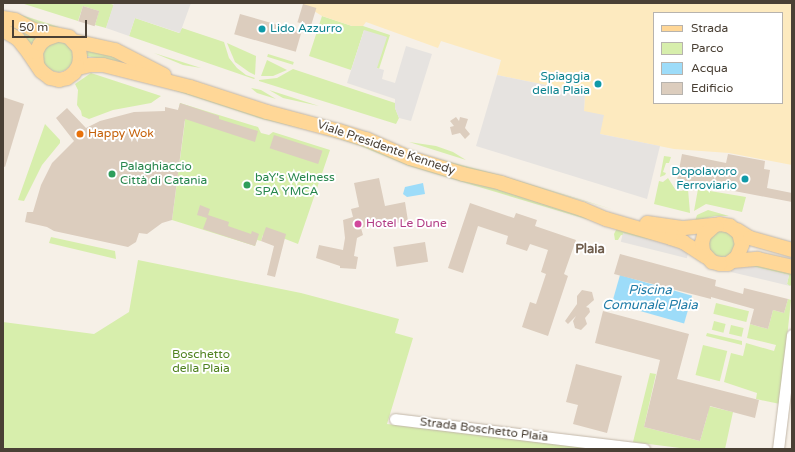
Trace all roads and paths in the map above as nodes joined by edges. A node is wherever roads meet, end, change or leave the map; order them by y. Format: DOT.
graph roads {
  1 [pos="3,18"];
  2 [pos="3,30"];
  3 [pos="57,35"];
  4 [pos="74,41"];
  5 [pos="37,64"];
  6 [pos="78,68"];
  7 [pos="190,87"];
  8 [pos="582,209"];
  9 [pos="715,225"];
  10 [pos="737,230"];
  11 [pos="792,250"];
  12 [pos="706,257"];
  13 [pos="732,261"];
  14 [pos="791,267"];
  15 [pos="792,335"];
  16 [pos="395,419"];
  17 [pos="644,449"];
  18 [pos="778,449"];
  1 -- 3 [label="main road"];
  2 -- 5 [label="main road"];
  3 -- 4 [label="main road"];
  3 -- 5 [label="main road"];
  4 -- 6 [label="main road"];
  4 -- 7 [label="main road"];
  5 -- 6 [label="main road"];
  6 -- 7 [label="main road"];
  7 -- 8 [label="main road, Viale Presidente Kennedy"];
  8 -- 9 [label="main road"];
  8 -- 12 [label="main road"];
  9 -- 10 [label="main road"];
  9 -- 12 [label="main road"];
  10 -- 11 [label="main road"];
  10 -- 13 [label="main road"];
  12 -- 13 [label="main road"];
  13 -- 14 [label="main road"];
  15 -- 18 [label="street"];
  16 -- 17 [label="street, Strada Boschetto Plaia"];
}
